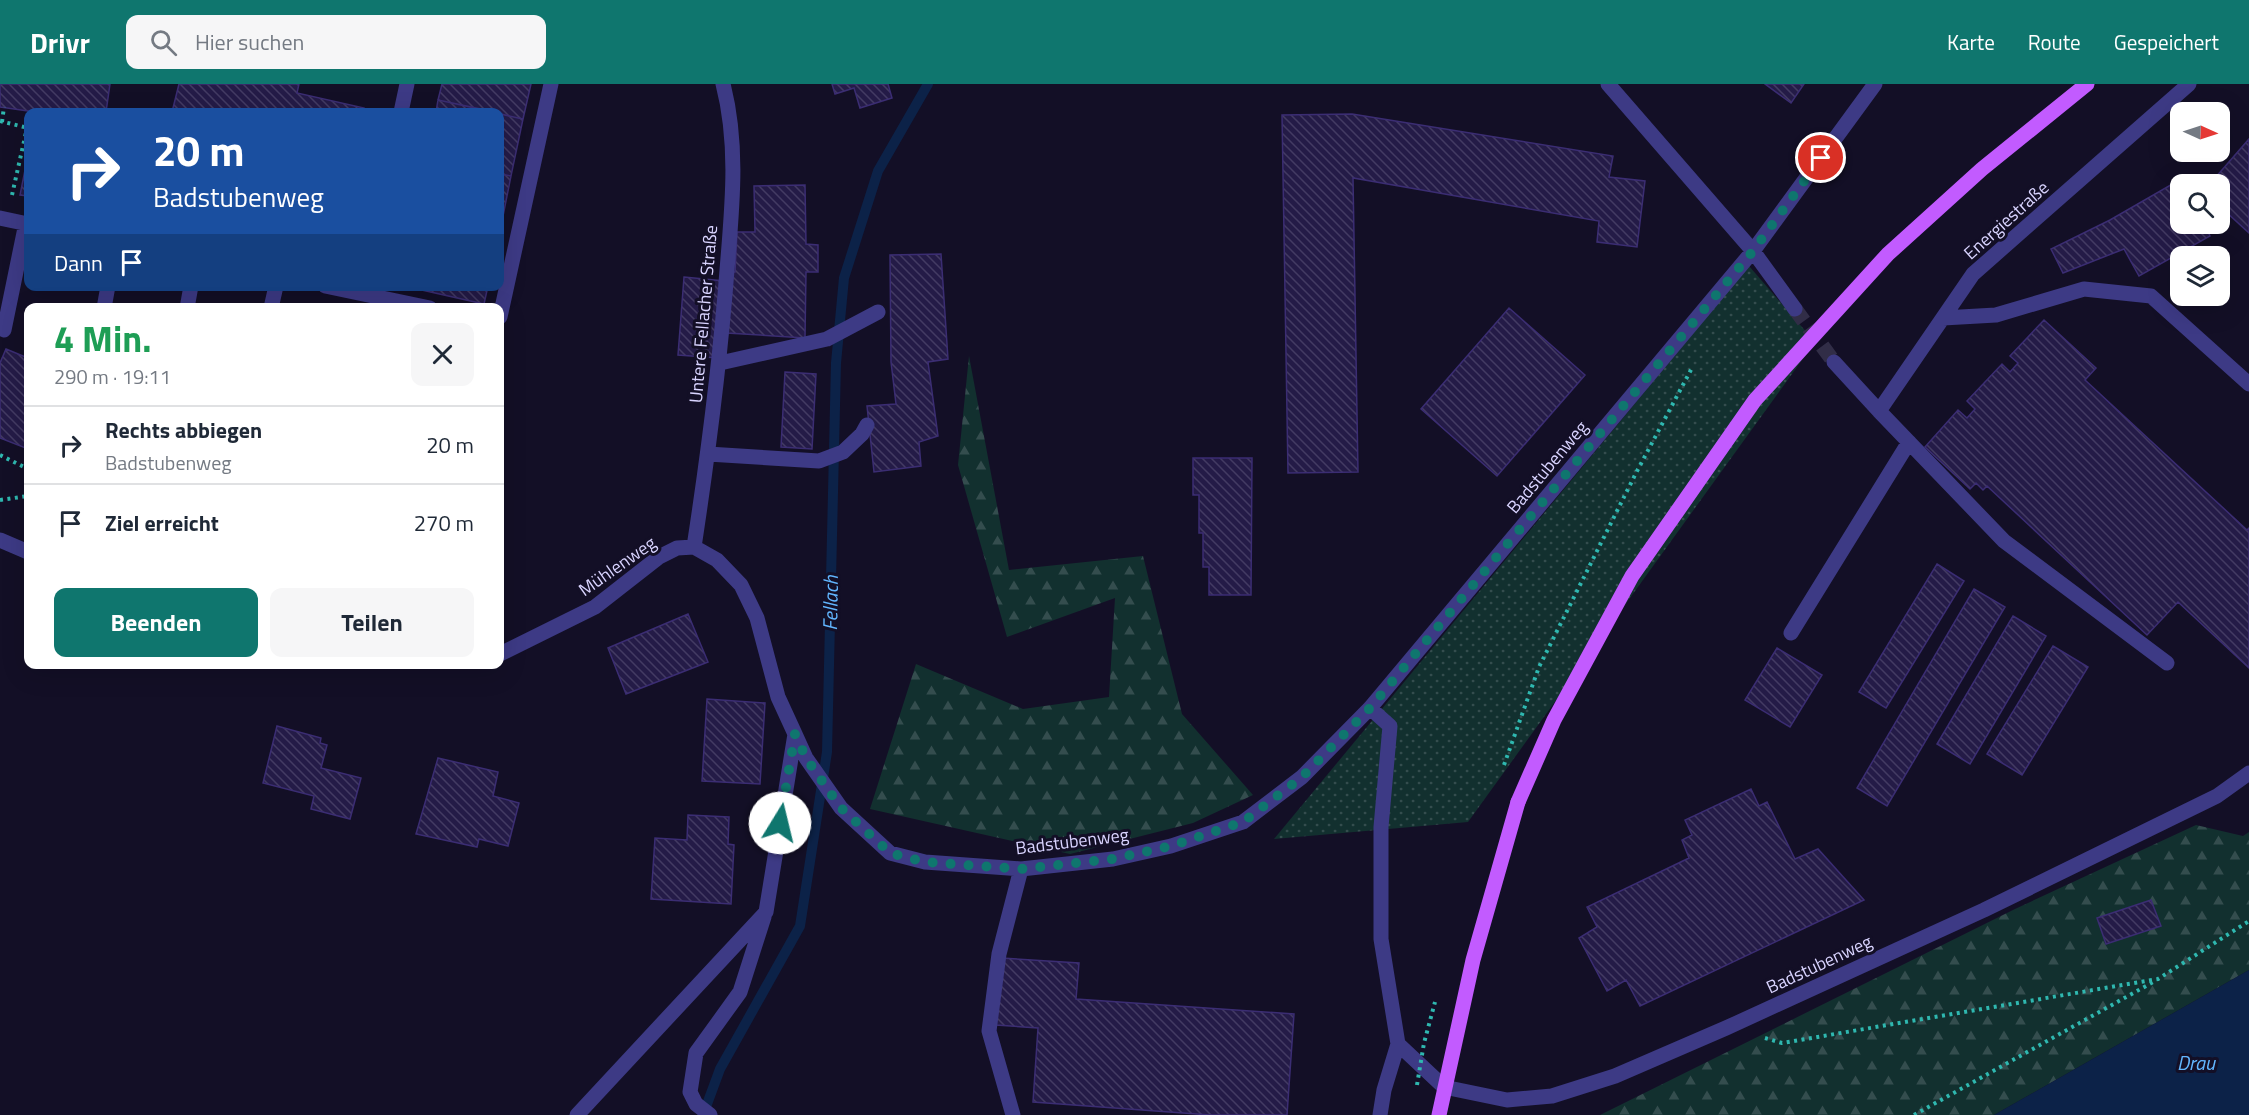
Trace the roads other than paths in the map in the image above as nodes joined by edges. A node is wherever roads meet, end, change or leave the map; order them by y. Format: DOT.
graph roads {
  1 [pos="406,84"];
  2 [pos="551,84"];
  3 [pos="723,84"];
  4 [pos="1608,84"];
  5 [pos="1875,84"];
  6 [pos="2086,84"];
  7 [pos="2189,84"];
  8 [pos="401,108"];
  9 [pos="3,219"];
  10 [pos="24,222"];
  11 [pos="24,237"];
  12 [pos="1753,251"];
  13 [pos="344,291"];
  14 [pos="362,296"];
  15 [pos="402,303"];
  16 [pos="503,303"];
  17 [pos="1795,309"];
  18 [pos="878,312"];
  19 [pos="1943,318"];
  20 [pos="4,330"];
  21 [pos="1834,362"];
  22 [pos="720,363"];
  23 [pos="2249,384"];
  24 [pos="1879,411"];
  25 [pos="867,425"];
  26 [pos="1909,442"];
  27 [pos="708,454"];
  28 [pos="0,540"];
  29 [pos="694,547"];
  30 [pos="24,550"];
  31 [pos="1791,633"];
  32 [pos="504,652"];
  33 [pos="2167,663"];
  34 [pos="1370,708"];
  35 [pos="795,734"];
  36 [pos="2249,773"];
  37 [pos="1021,869"];
  38 [pos="766,912"];
  39 [pos="1398,1044"];
  40 [pos="577,1115"];
  41 [pos="710,1115"];
  42 [pos="1013,1115"];
  43 [pos="1380,1115"];
  44 [pos="1439,1115"];
  1 -- 8 [label="street"];
  2 -- 16 [label="street"];
  3 -- 22 [label="street, Untere Fellacher Straße"];
  4 -- 12 [label="street"];
  5 -- 12 [label="street, Badstubenweg"];
  6 -- 44 [label="main road, bridge"];
  7 -- 19 [label="street, Energiestraße"];
  9 -- 10 [label="street"];
  11 -- 20 [label="street"];
  12 -- 17 [label="street"];
  12 -- 34 [label="street, Badstubenweg"];
  13 -- 14 [label="street"];
  14 -- 15 [label="street"];
  18 -- 22 [label="street"];
  19 -- 23 [label="street"];
  19 -- 24 [label="street, Energiestraße"];
  21 -- 24 [label="street"];
  22 -- 27 [label="street, Untere Fellacher Straße"];
  24 -- 26 [label="street"];
  25 -- 27 [label="street"];
  26 -- 31 [label="street"];
  26 -- 33 [label="street"];
  27 -- 29 [label="street, Untere Fellacher Straße"];
  28 -- 30 [label="street"];
  29 -- 32 [label="street, Mühlenweg"];
  29 -- 35 [label="street, Badstubenweg"];
  34 -- 37 [label="street, Badstubenweg"];
  34 -- 39 [label="street"];
  35 -- 37 [label="street, Badstubenweg"];
  35 -- 38 [label="street"];
  36 -- 39 [label="street, Badstubenweg"];
  37 -- 42 [label="street"];
  38 -- 40 [label="street"];
  38 -- 41 [label="street"];
  39 -- 43 [label="street"];
}
